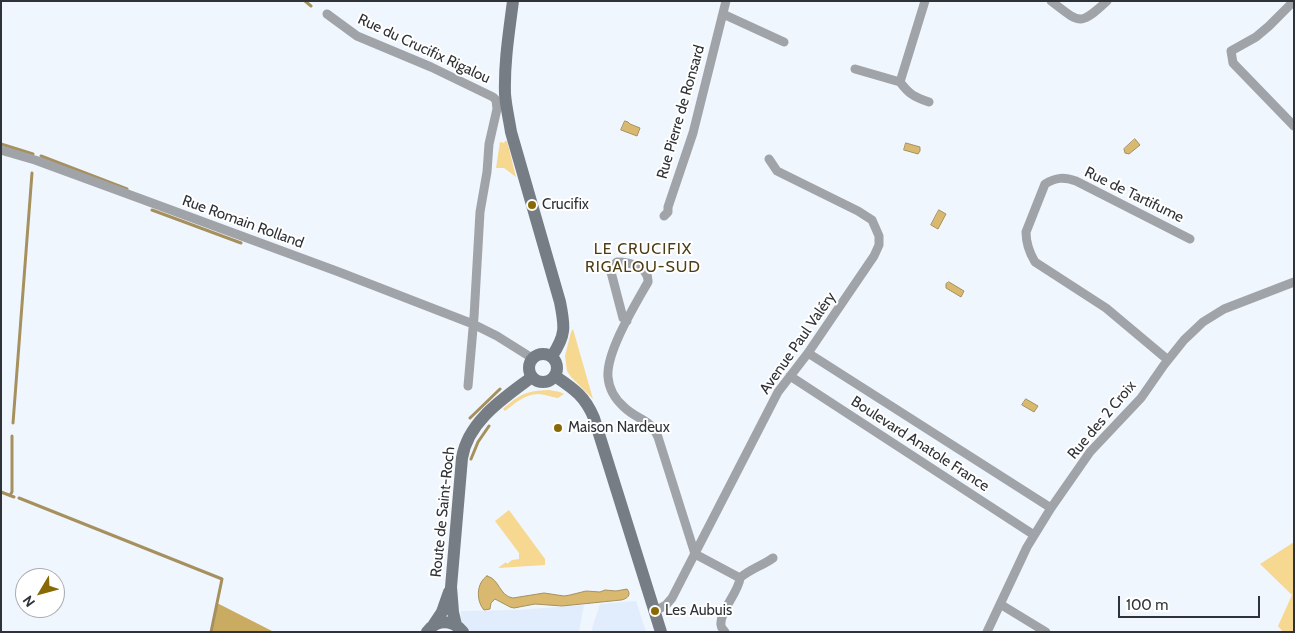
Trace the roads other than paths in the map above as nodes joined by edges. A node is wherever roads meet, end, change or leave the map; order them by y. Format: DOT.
graph roads {
  1 [pos="513,1"];
  2 [pos="726,1"];
  3 [pos="924,1"];
  4 [pos="1051,1"];
  5 [pos="1107,1"];
  6 [pos="1294,1"];
  7 [pos="327,14"];
  8 [pos="723,14"];
  9 [pos="784,42"];
  10 [pos="855,68"];
  11 [pos="900,82"];
  12 [pos="929,102"];
  13 [pos="1294,126"];
  14 [pos="1,150"];
  15 [pos="769,158"];
  16 [pos="664,216"];
  17 [pos="1190,238"];
  18 [pos="1294,282"];
  19 [pos="627,321"];
  20 [pos="473,324"];
  21 [pos="808,353"];
  22 [pos="552,356"];
  23 [pos="532,358"];
  24 [pos="1168,360"];
  25 [pos="555,376"];
  26 [pos="790,376"];
  27 [pos="532,377"];
  28 [pos="468,386"];
  29 [pos="1051,508"];
  30 [pos="1034,534"];
  31 [pos="695,554"];
  32 [pos="772,558"];
  33 [pos="740,578"];
  34 [pos="451,587"];
  35 [pos="1000,604"];
  36 [pos="655,611"];
  37 [pos="430,628"];
  38 [pos="459,628"];
  39 [pos="660,632"];
  40 [pos="725,632"];
  41 [pos="987,632"];
  42 [pos="1046,632"];
  1 -- 22 [label="street"];
  2 -- 8 [label="street, Rue Pierre de Ronsard"];
  3 -- 11 [label="street"];
  4 -- 5 [label="street"];
  6 -- 13 [label="street"];
  7 -- 20 [label="street, Rue du Crucifix Rigalou"];
  8 -- 9 [label="street"];
  8 -- 16 [label="street, Rue Pierre de Ronsard"];
  10 -- 11 [label="street"];
  11 -- 12 [label="street"];
  14 -- 20 [label="street, Rue Romain Rolland"];
  15 -- 21 [label="street, Avenue Paul Valéry"];
  17 -- 24 [label="street, Rue de Tartifume"];
  18 -- 24 [label="street, Rue des 2 Croix"];
  19 -- 19 [label="street"];
  19 -- 31 [label="street"];
  20 -- 23 [label="street, Rue Romain Rolland"];
  20 -- 28 [label="street"];
  21 -- 26 [label="street, Avenue Paul Valéry"];
  21 -- 29 [label="street, Boulevard Anatole France"];
  22 -- 23 [label="street"];
  22 -- 25 [label="street"];
  23 -- 27 [label="street"];
  24 -- 29 [label="street, Rue des 2 Croix"];
  25 -- 27 [label="street"];
  25 -- 36 [label="street"];
  26 -- 30 [label="street, Boulevard Anatole France"];
  26 -- 31 [label="street, Avenue Paul Valéry"];
  27 -- 34 [label="street, Route de Saint-Roch"];
  29 -- 30 [label="street, Rue des 2 Croix"];
  30 -- 35 [label="street, Rue des 2 Croix"];
  31 -- 33 [label="street"];
  31 -- 36 [label="street, Avenue Paul Valéry"];
  32 -- 33 [label="street"];
  33 -- 40 [label="street"];
  34 -- 37 [label="street, Route de Saint-Roch"];
  34 -- 38 [label="street, Route de Saint-Roch"];
  35 -- 41 [label="street, Rue des 2 Croix"];
  35 -- 42 [label="street"];
  36 -- 39 [label="street"];
  37 -- 38 [label="street"];
}
